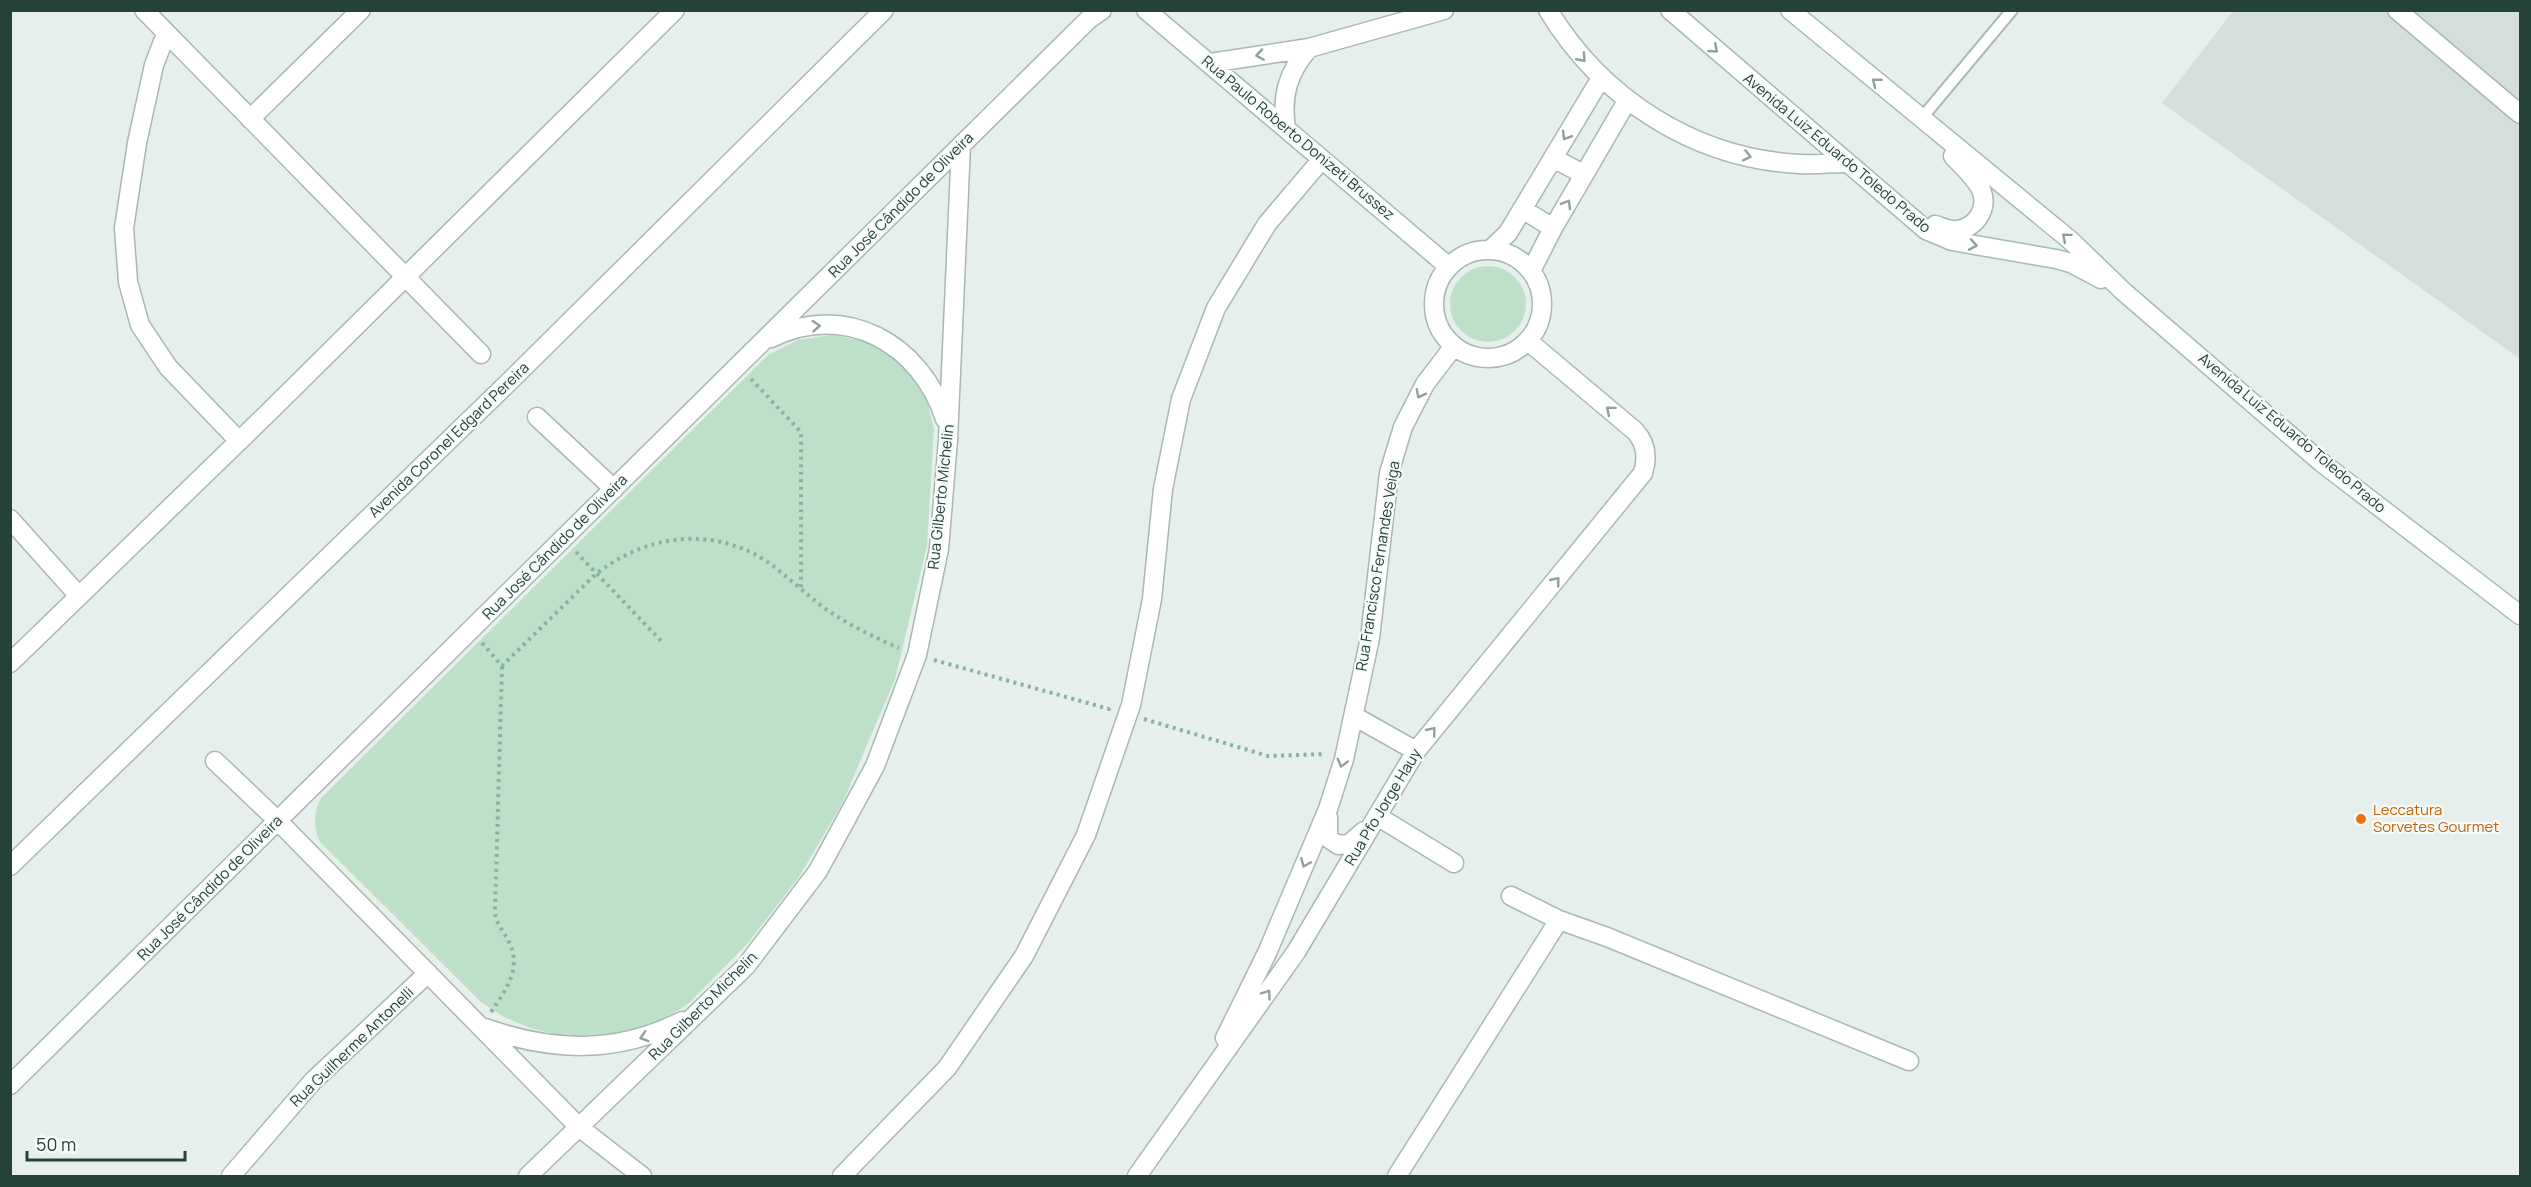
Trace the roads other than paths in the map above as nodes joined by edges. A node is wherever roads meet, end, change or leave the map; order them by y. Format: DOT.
graph roads {
  1 [pos="144,10"];
  2 [pos="361,10"];
  3 [pos="675,10"];
  4 [pos="884,10"];
  5 [pos="1101,10"];
  6 [pos="1146,10"];
  7 [pos="1444,10"];
  8 [pos="1670,10"];
  9 [pos="1790,10"];
  10 [pos="2012,10"];
  11 [pos="2397,10"];
  12 [pos="1547,11"];
  13 [pos="166,34"];
  14 [pos="1309,48"];
  15 [pos="1210,63"];
  16 [pos="1601,78"];
  17 [pos="1627,101"];
  18 [pos="2520,114"];
  19 [pos="250,119"];
  20 [pos="1922,119"];
  21 [pos="1286,128"];
  22 [pos="962,145"];
  23 [pos="1553,158"];
  24 [pos="1322,159"];
  25 [pos="1846,163"];
  26 [pos="1583,174"];
  27 [pos="1522,209"];
  28 [pos="1903,212"];
  29 [pos="1553,228"];
  30 [pos="1490,250"];
  31 [pos="1449,267"];
  32 [pos="1531,271"];
  33 [pos="406,277"];
  34 [pos="2124,292"];
  35 [pos="1528,341"];
  36 [pos="761,343"];
  37 [pos="1454,346"];
  38 [pos="481,354"];
  39 [pos="537,417"];
  40 [pos="948,440"];
  41 [pos="239,441"];
  42 [pos="614,489"];
  43 [pos="10,519"];
  44 [pos="79,597"];
  45 [pos="2520,615"];
  46 [pos="10,663"];
  47 [pos="1354,716"];
  48 [pos="1416,751"];
  49 [pos="215,761"];
  50 [pos="1328,809"];
  51 [pos="1377,816"];
  52 [pos="278,821"];
  53 [pos="1454,863"];
  54 [pos="10,867"];
  55 [pos="1511,896"];
  56 [pos="1559,920"];
  57 [pos="428,974"];
  58 [pos="697,1014"];
  59 [pos="480,1027"];
  60 [pos="1909,1061"];
  61 [pos="10,1085"];
  62 [pos="1197,1093"];
  63 [pos="580,1128"];
  64 [pos="231,1176"];
  65 [pos="528,1176"];
  66 [pos="642,1176"];
  67 [pos="842,1176"];
  68 [pos="1137,1176"];
  69 [pos="1397,1176"];
  1 -- 13 [label="street"];
  2 -- 19 [label="street"];
  3 -- 33 [label="street"];
  4 -- 54 [label="street, Avenida Coronel Edgard Pereira"];
  5 -- 22 [label="street, Rua José Cândido de Oliveira"];
  6 -- 15 [label="street, Rua Paulo Roberto Donizeti Brussez"];
  7 -- 14 [label="street"];
  8 -- 25 [label="street, Avenida Luiz Eduardo Toledo Prado, one-way"];
  20 -- 9 [label="street, Avenida Luiz Eduardo Toledo Prado, one-way"];
  10 -- 20 [label="lane"];
  11 -- 18 [label="street"];
  12 -- 16 [label="street, one-way"];
  13 -- 19 [label="street"];
  13 -- 41 [label="street"];
  14 -- 15 [label="street, one-way"];
  14 -- 21 [label="street"];
  15 -- 21 [label="street, Rua Paulo Roberto Donizeti Brussez"];
  16 -- 17 [label="street"];
  16 -- 23 [label="street, one-way"];
  17 -- 25 [label="street, one-way"];
  17 -- 26 [label="street"];
  19 -- 33 [label="street"];
  20 -- 28 [label="street"];
  34 -- 20 [label="street, Avenida Luiz Eduardo Toledo Prado, one-way"];
  21 -- 24 [label="street, Rua Paulo Roberto Donizeti Brussez"];
  22 -- 36 [label="street, Rua José Cândido de Oliveira"];
  22 -- 40 [label="street, Rua Gilberto Michelin"];
  23 -- 26 [label="street"];
  23 -- 27 [label="street"];
  24 -- 31 [label="street, Rua Paulo Roberto Donizeti Brussez"];
  24 -- 67 [label="street"];
  25 -- 28 [label="street, Avenida Luiz Eduardo Toledo Prado"];
  29 -- 26 [label="street, one-way"];
  27 -- 29 [label="street"];
  27 -- 30 [label="street"];
  28 -- 34 [label="street, Avenida Luiz Eduardo Toledo Prado, one-way"];
  29 -- 32 [label="street"];
  30 -- 31 [label="street"];
  30 -- 32 [label="street"];
  31 -- 37 [label="street"];
  32 -- 35 [label="street"];
  33 -- 38 [label="street"];
  33 -- 41 [label="street"];
  34 -- 45 [label="street, Avenida Luiz Eduardo Toledo Prado"];
  35 -- 37 [label="street"];
  48 -- 35 [label="street, Rua Pfo Jorge Hauy, one-way"];
  36 -- 40 [label="street, one-way"];
  36 -- 42 [label="street, Rua José Cândido de Oliveira"];
  37 -- 47 [label="street, Rua Francisco Fernandes Veiga, one-way"];
  39 -- 42 [label="street"];
  40 -- 58 [label="street, Rua Gilberto Michelin"];
  41 -- 44 [label="street"];
  42 -- 52 [label="street, Rua José Cândido de Oliveira"];
  43 -- 44 [label="street"];
  44 -- 46 [label="street"];
  47 -- 48 [label="street"];
  47 -- 50 [label="street, Rua Francisco Fernandes Veiga, one-way"];
  48 -- 51 [label="street, Rua Pfo Jorge Hauy"];
  49 -- 52 [label="street"];
  50 -- 51 [label="street"];
  50 -- 62 [label="street, Rua Francisco Fernandes Veiga, one-way"];
  51 -- 53 [label="street"];
  62 -- 51 [label="street, Rua Pfo Jorge Hauy, one-way"];
  52 -- 57 [label="street"];
  52 -- 61 [label="street, Rua José Cândido de Oliveira"];
  55 -- 56 [label="street"];
  56 -- 60 [label="street"];
  56 -- 69 [label="street"];
  57 -- 59 [label="street"];
  57 -- 64 [label="street, Rua Guilherme Antonelli"];
  58 -- 59 [label="street, one-way"];
  58 -- 63 [label="street, Rua Gilberto Michelin"];
  59 -- 63 [label="street"];
  62 -- 68 [label="street, Rua Pfo Jorge Hauy"];
  63 -- 65 [label="street, Rua Gilberto Michelin"];
  63 -- 66 [label="street"];
}
